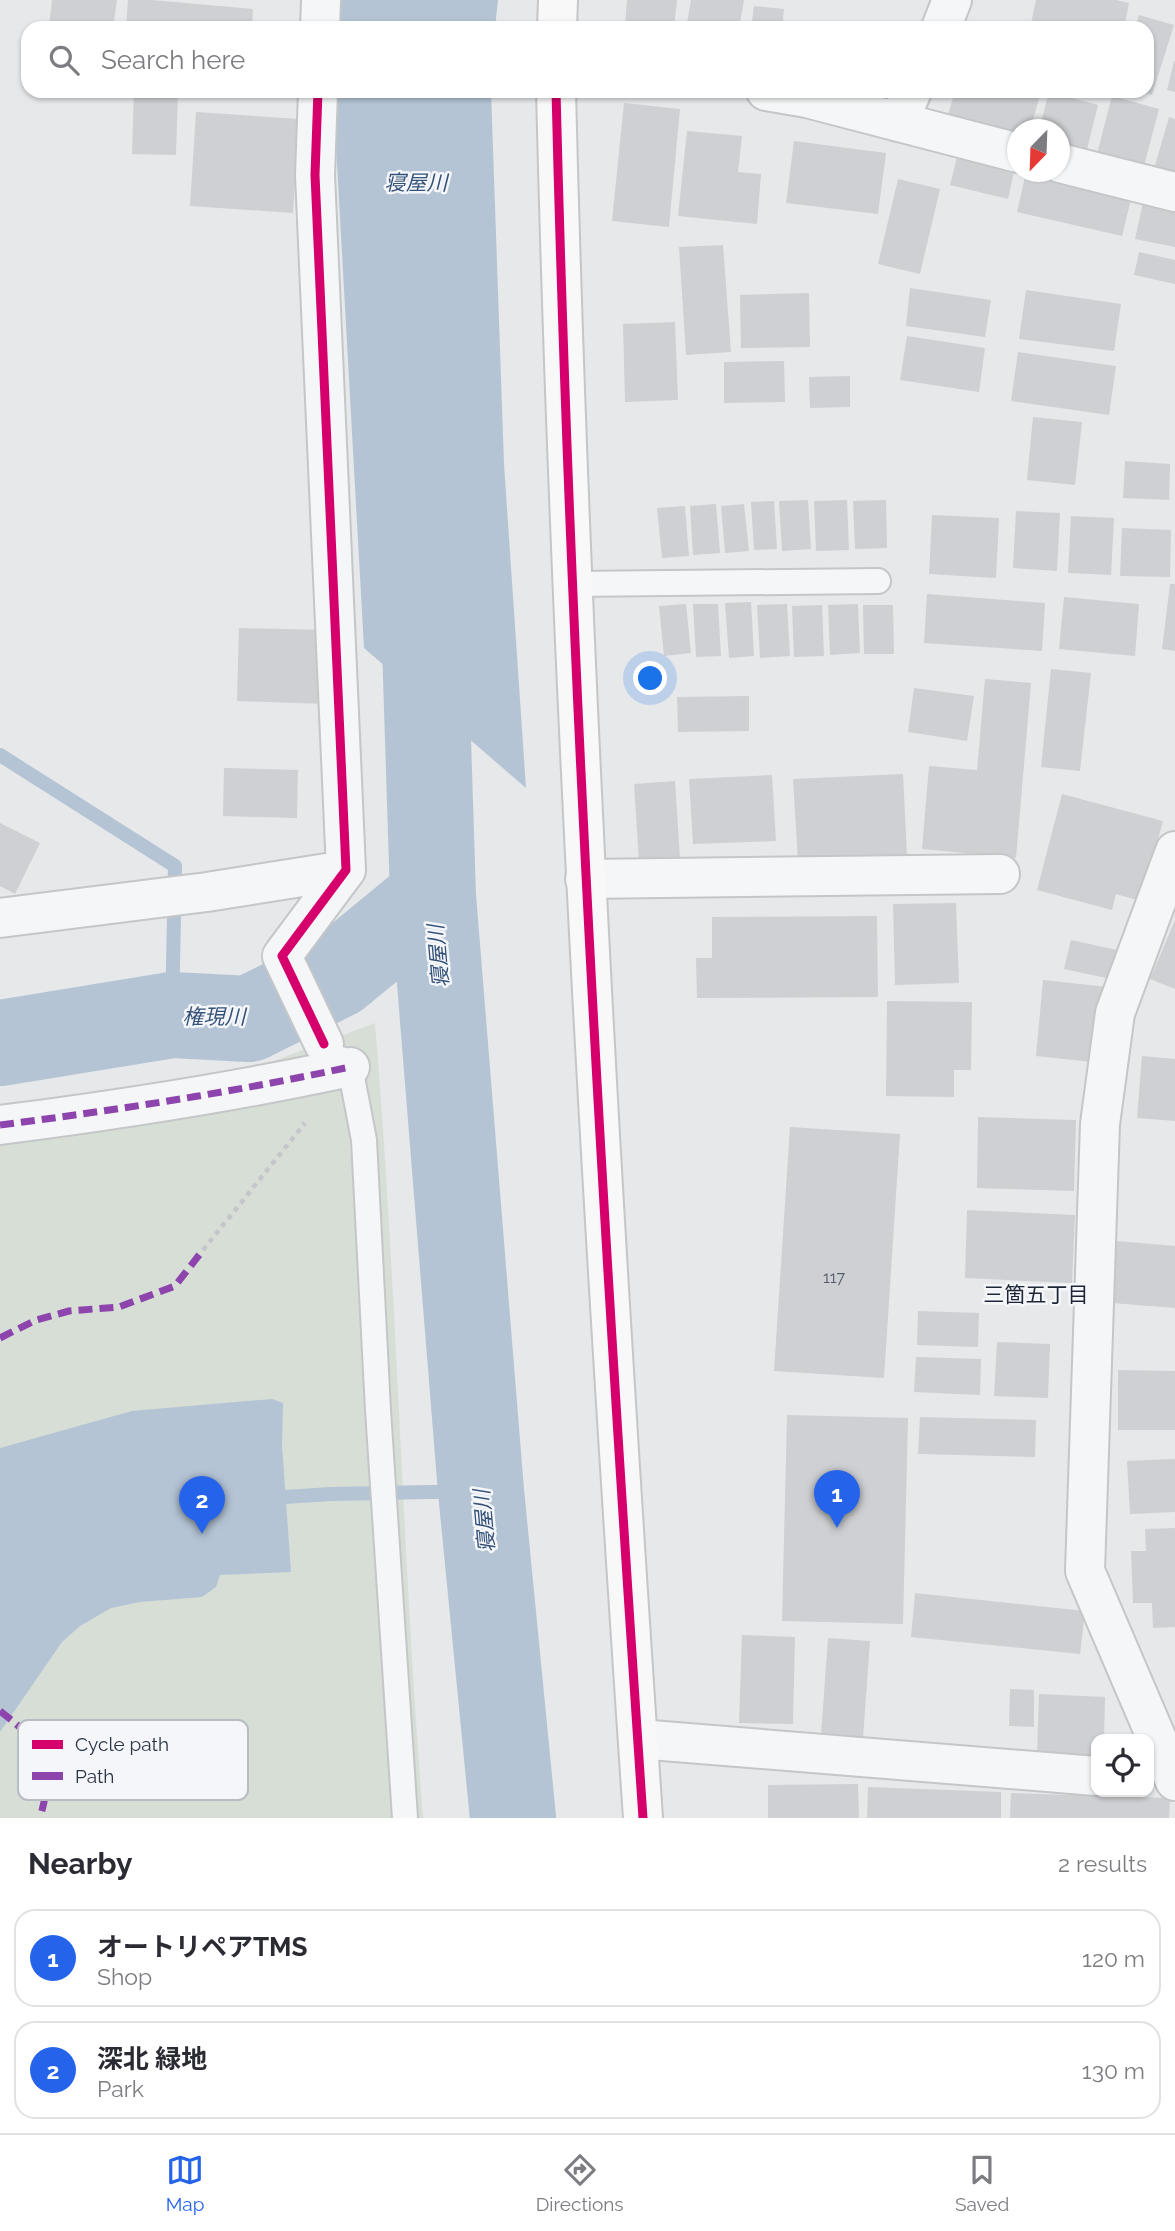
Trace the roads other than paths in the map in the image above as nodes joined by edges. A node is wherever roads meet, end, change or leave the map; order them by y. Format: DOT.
graph roads {
  1 [pos="320,0"];
  2 [pos="558,0"];
  3 [pos="952,0"];
  4 [pos="320,21"];
  5 [pos="557,21"];
  6 [pos="944,21"];
  7 [pos="318,98"];
  8 [pos="556,98"];
  9 [pos="817,98"];
  10 [pos="905,107"];
  11 [pos="1007,149"];
  12 [pos="1070,166"];
  13 [pos="1175,192"];
  14 [pos="878,582"];
  15 [pos="573,584"];
  16 [pos="1175,851"];
  17 [pos="346,870"];
  18 [pos="1000,874"];
  19 [pos="585,878"];
  20 [pos="0,918"];
  21 [pos="337,1055"];
  22 [pos="0,1125"];
  23 [pos="638,1739"];
  24 [pos="1091,1776"];
  25 [pos="1154,1780"];
  26 [pos="1175,1782"];
  27 [pos="405,1818"];
  28 [pos="643,1818"];
  1 -- 4 [label="street"];
  2 -- 5 [label="street"];
  3 -- 6 [label="street"];
  7 -- 17 [label="street"];
  8 -- 15 [label="street"];
  9 -- 10 [label="street"];
  10 -- 11 [label="street"];
  12 -- 13 [label="street"];
  14 -- 15 [label="lane"];
  15 -- 19 [label="street"];
  16 -- 26 [label="street"];
  17 -- 20 [label="street"];
  17 -- 21 [label="street"];
  18 -- 19 [label="street"];
  19 -- 23 [label="street"];
  21 -- 22 [label="street"];
  21 -- 27 [label="lane"];
  23 -- 24 [label="street"];
  23 -- 28 [label="street"];
  25 -- 26 [label="street"];
}
